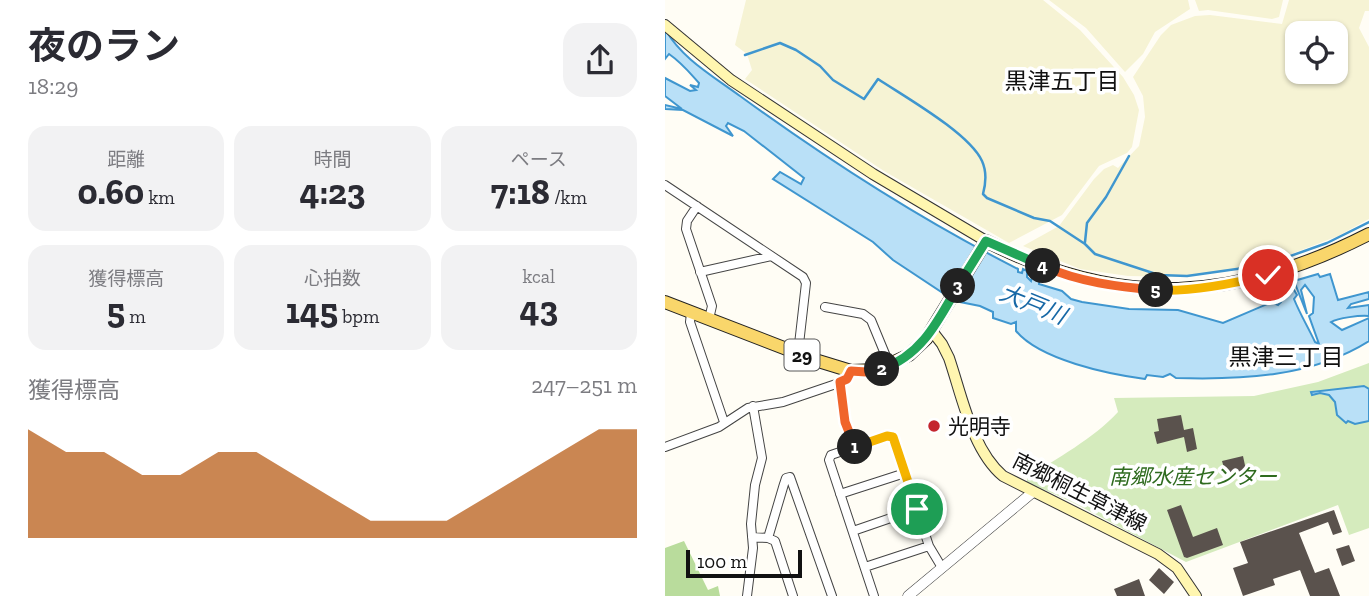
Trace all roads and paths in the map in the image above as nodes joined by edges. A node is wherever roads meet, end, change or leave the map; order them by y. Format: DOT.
graph roads {
  1 [pos="665,24"];
  2 [pos="665,185"];
  3 [pos="697,206"];
  4 [pos="1369,234"];
  5 [pos="984,244"];
  6 [pos="771,256"];
  7 [pos="700,272"];
  8 [pos="665,302"];
  9 [pos="825,307"];
  10 [pos="691,313"];
  11 [pos="709,319"];
  12 [pos="933,328"];
  13 [pos="798,353"];
  14 [pos="890,366"];
  15 [pos="851,371"];
  16 [pos="840,382"];
  17 [pos="753,406"];
  18 [pos="724,422"];
  19 [pos="665,447"];
  20 [pos="854,447"];
  21 [pos="905,472"];
  22 [pos="1033,492"];
  23 [pos="840,494"];
  24 [pos="917,509"];
  25 [pos="853,531"];
  26 [pos="752,537"];
  27 [pos="768,538"];
  28 [pos="929,546"];
  29 [pos="941,566"];
  30 [pos="865,567"];
  31 [pos="747,596"];
  32 [pos="793,596"];
  33 [pos="832,596"];
  34 [pos="874,596"];
  35 [pos="908,596"];
  36 [pos="1196,596"];
  1 -- 5 [label="main road"];
  2 -- 3 [label="street"];
  3 -- 6 [label="street"];
  3 -- 7 [label="street"];
  4 -- 5 [label="main road"];
  5 -- 12 [label="main road, 29"];
  6 -- 7 [label="street"];
  6 -- 13 [label="street"];
  7 -- 11 [label="street"];
  8 -- 10 [label="main road, 29"];
  9 -- 14 [label="street"];
  10 -- 11 [label="main road, 29"];
  10 -- 18 [label="street"];
  11 -- 13 [label="main road, 29"];
  12 -- 14 [label="main road, 29"];
  12 -- 22 [label="main road, 南郷桐生草津線"];
  13 -- 15 [label="main road, 29"];
  14 -- 15 [label="main road, 29"];
  15 -- 16 [label="street"];
  16 -- 17 [label="street"];
  16 -- 20 [label="street"];
  17 -- 18 [label="street"];
  17 -- 26 [label="street"];
  18 -- 19 [label="street"];
  20 -- 21 [label="street"];
  20 -- 23 [label="street"];
  21 -- 23 [label="street"];
  21 -- 24 [label="street"];
  22 -- 29 [label="street"];
  22 -- 36 [label="main road, 南郷桐生草津線"];
  23 -- 25 [label="street"];
  24 -- 25 [label="street"];
  24 -- 28 [label="street"];
  25 -- 30 [label="street"];
  26 -- 27 [label="street"];
  26 -- 31 [label="street"];
  27 -- 32 [label="street"];
  27 -- 33 [label="street"];
  28 -- 29 [label="street"];
  28 -- 30 [label="street"];
  29 -- 35 [label="street"];
  30 -- 34 [label="street"];
}
